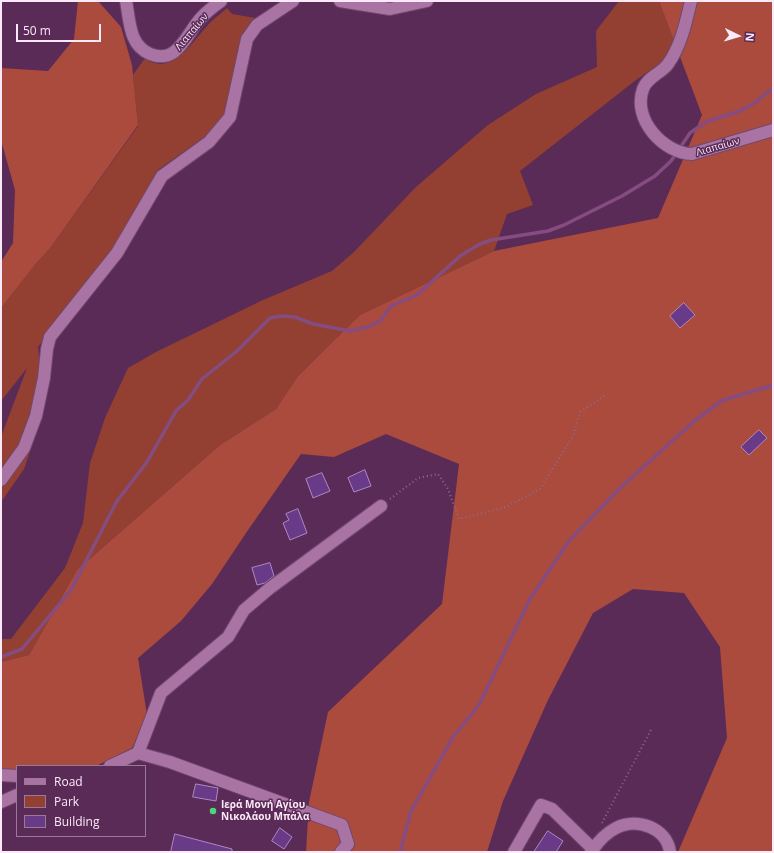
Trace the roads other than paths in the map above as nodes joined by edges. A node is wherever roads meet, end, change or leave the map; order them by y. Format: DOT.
graph roads {
  1 [pos="126,1"];
  2 [pos="221,1"];
  3 [pos="293,1"];
  4 [pos="340,1"];
  5 [pos="427,1"];
  6 [pos="691,1"];
  7 [pos="773,130"];
  8 [pos="1,480"];
  9 [pos="381,506"];
  10 [pos="138,753"];
  11 [pos="112,765"];
  12 [pos="1,775"];
  13 [pos="16,776"];
  14 [pos="16,795"];
  15 [pos="1,802"];
  16 [pos="592,851"];
  17 [pos="341,852"];
  18 [pos="514,852"];
  19 [pos="670,852"];
  1 -- 2 [label="street, Λιαπαίων"];
  3 -- 8 [label="street"];
  4 -- 5 [label="street"];
  6 -- 7 [label="street, Λιαπαίων"];
  9 -- 10 [label="street"];
  10 -- 11 [label="street"];
  10 -- 17 [label="street"];
  12 -- 13 [label="street"];
  14 -- 15 [label="street"];
  16 -- 18 [label="street"];
  16 -- 19 [label="street"];
}
